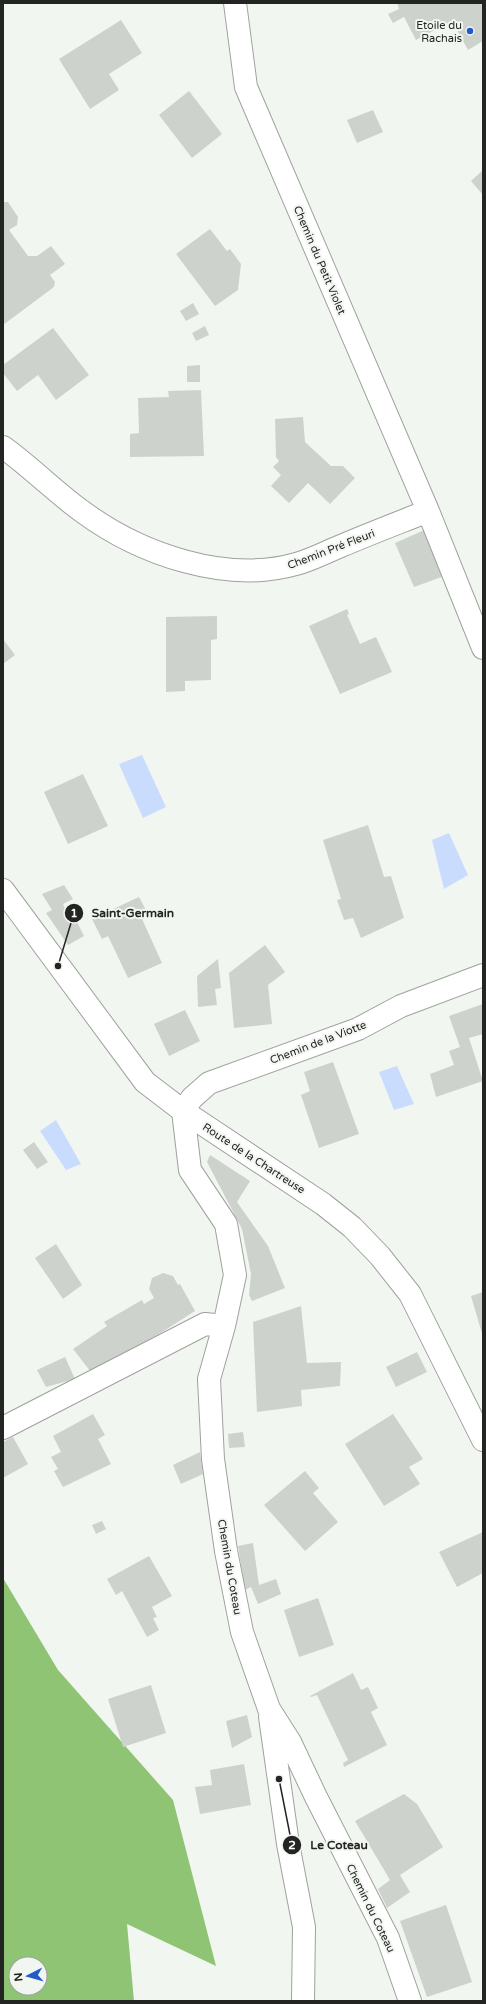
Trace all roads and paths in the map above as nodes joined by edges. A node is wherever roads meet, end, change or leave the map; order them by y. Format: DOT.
graph roads {
  1 [pos="235,3"];
  2 [pos="3,448"];
  3 [pos="428,511"];
  4 [pos="483,648"];
  5 [pos="6,899"];
  6 [pos="483,975"];
  7 [pos="183,1111"];
  8 [pos="224,1326"];
  9 [pos="3,1428"];
  10 [pos="483,1440"];
  11 [pos="269,1709"];
  12 [pos="304,2001"];
  13 [pos="410,2001"];
  1 -- 3 [label="street, Chemin du Petit Violet"];
  2 -- 3 [label="street, Chemin Pré Fleuri"];
  3 -- 4 [label="street"];
  5 -- 7 [label="street, Route de la Chartreuse"];
  6 -- 7 [label="street, Chemin de la Viotte"];
  7 -- 8 [label="street, Chemin du Coteau"];
  7 -- 10 [label="street, Route de la Chartreuse"];
  8 -- 9 [label="street"];
  8 -- 11 [label="street, Chemin du Coteau"];
  11 -- 12 [label="street"];
  11 -- 13 [label="street, Chemin du Coteau"];
}
